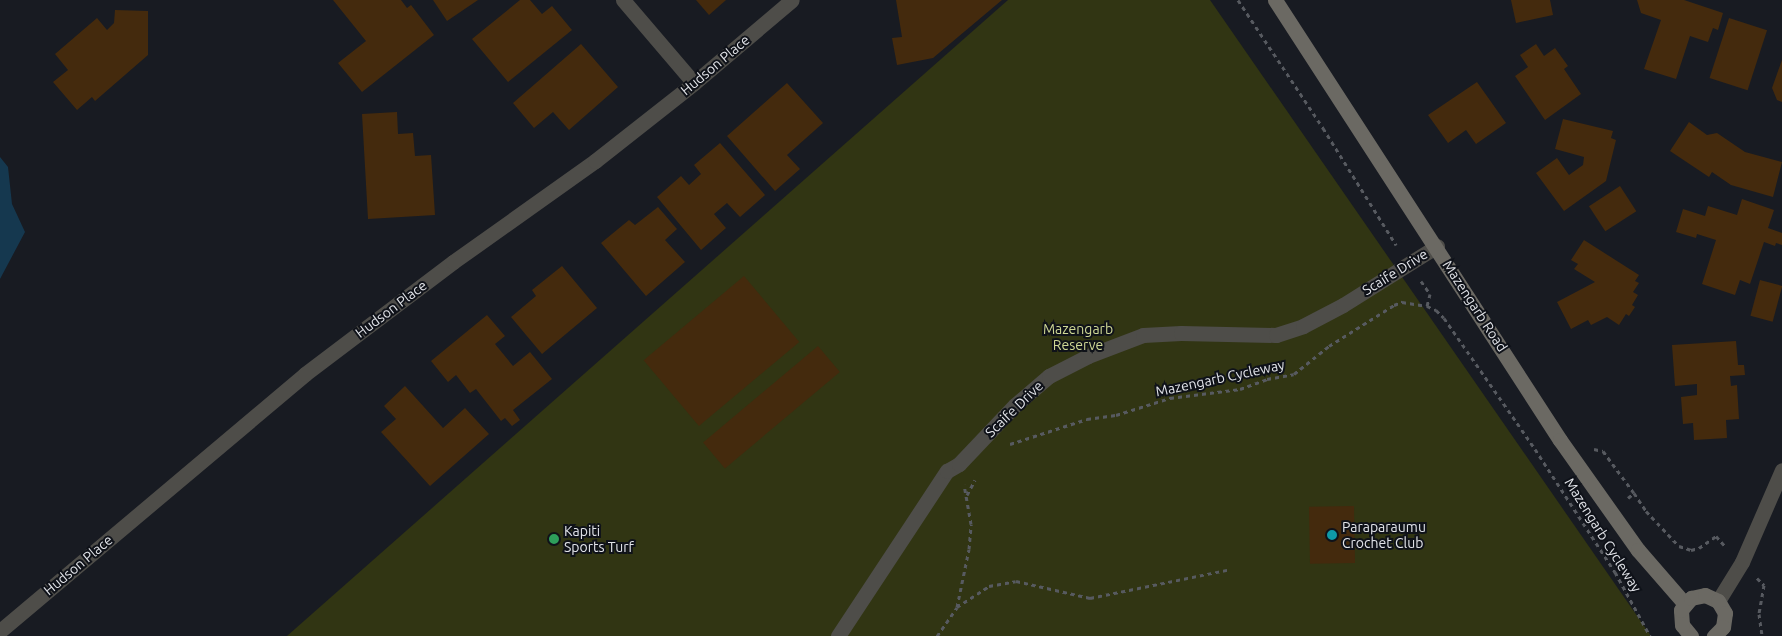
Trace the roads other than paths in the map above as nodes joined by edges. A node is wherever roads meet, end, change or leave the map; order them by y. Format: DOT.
graph roads {
  1 [pos="623,0"];
  2 [pos="792,0"];
  3 [pos="1275,0"];
  4 [pos="694,83"];
  5 [pos="1437,246"];
  6 [pos="1782,470"];
  7 [pos="1718,601"];
  8 [pos="1685,604"];
  9 [pos="0,631"];
  10 [pos="838,636"];
  11 [pos="1691,636"];
  12 [pos="1714,636"];
  1 -- 4 [label="street"];
  2 -- 4 [label="street, Hudson Place"];
  3 -- 5 [label="main road, Mazengarb Road"];
  4 -- 9 [label="street, Hudson Place"];
  5 -- 8 [label="main road, Mazengarb Road"];
  5 -- 10 [label="street, Scaife Drive"];
  6 -- 7 [label="street"];
  7 -- 8 [label="main road"];
  7 -- 12 [label="main road"];
  8 -- 11 [label="main road"];
}
